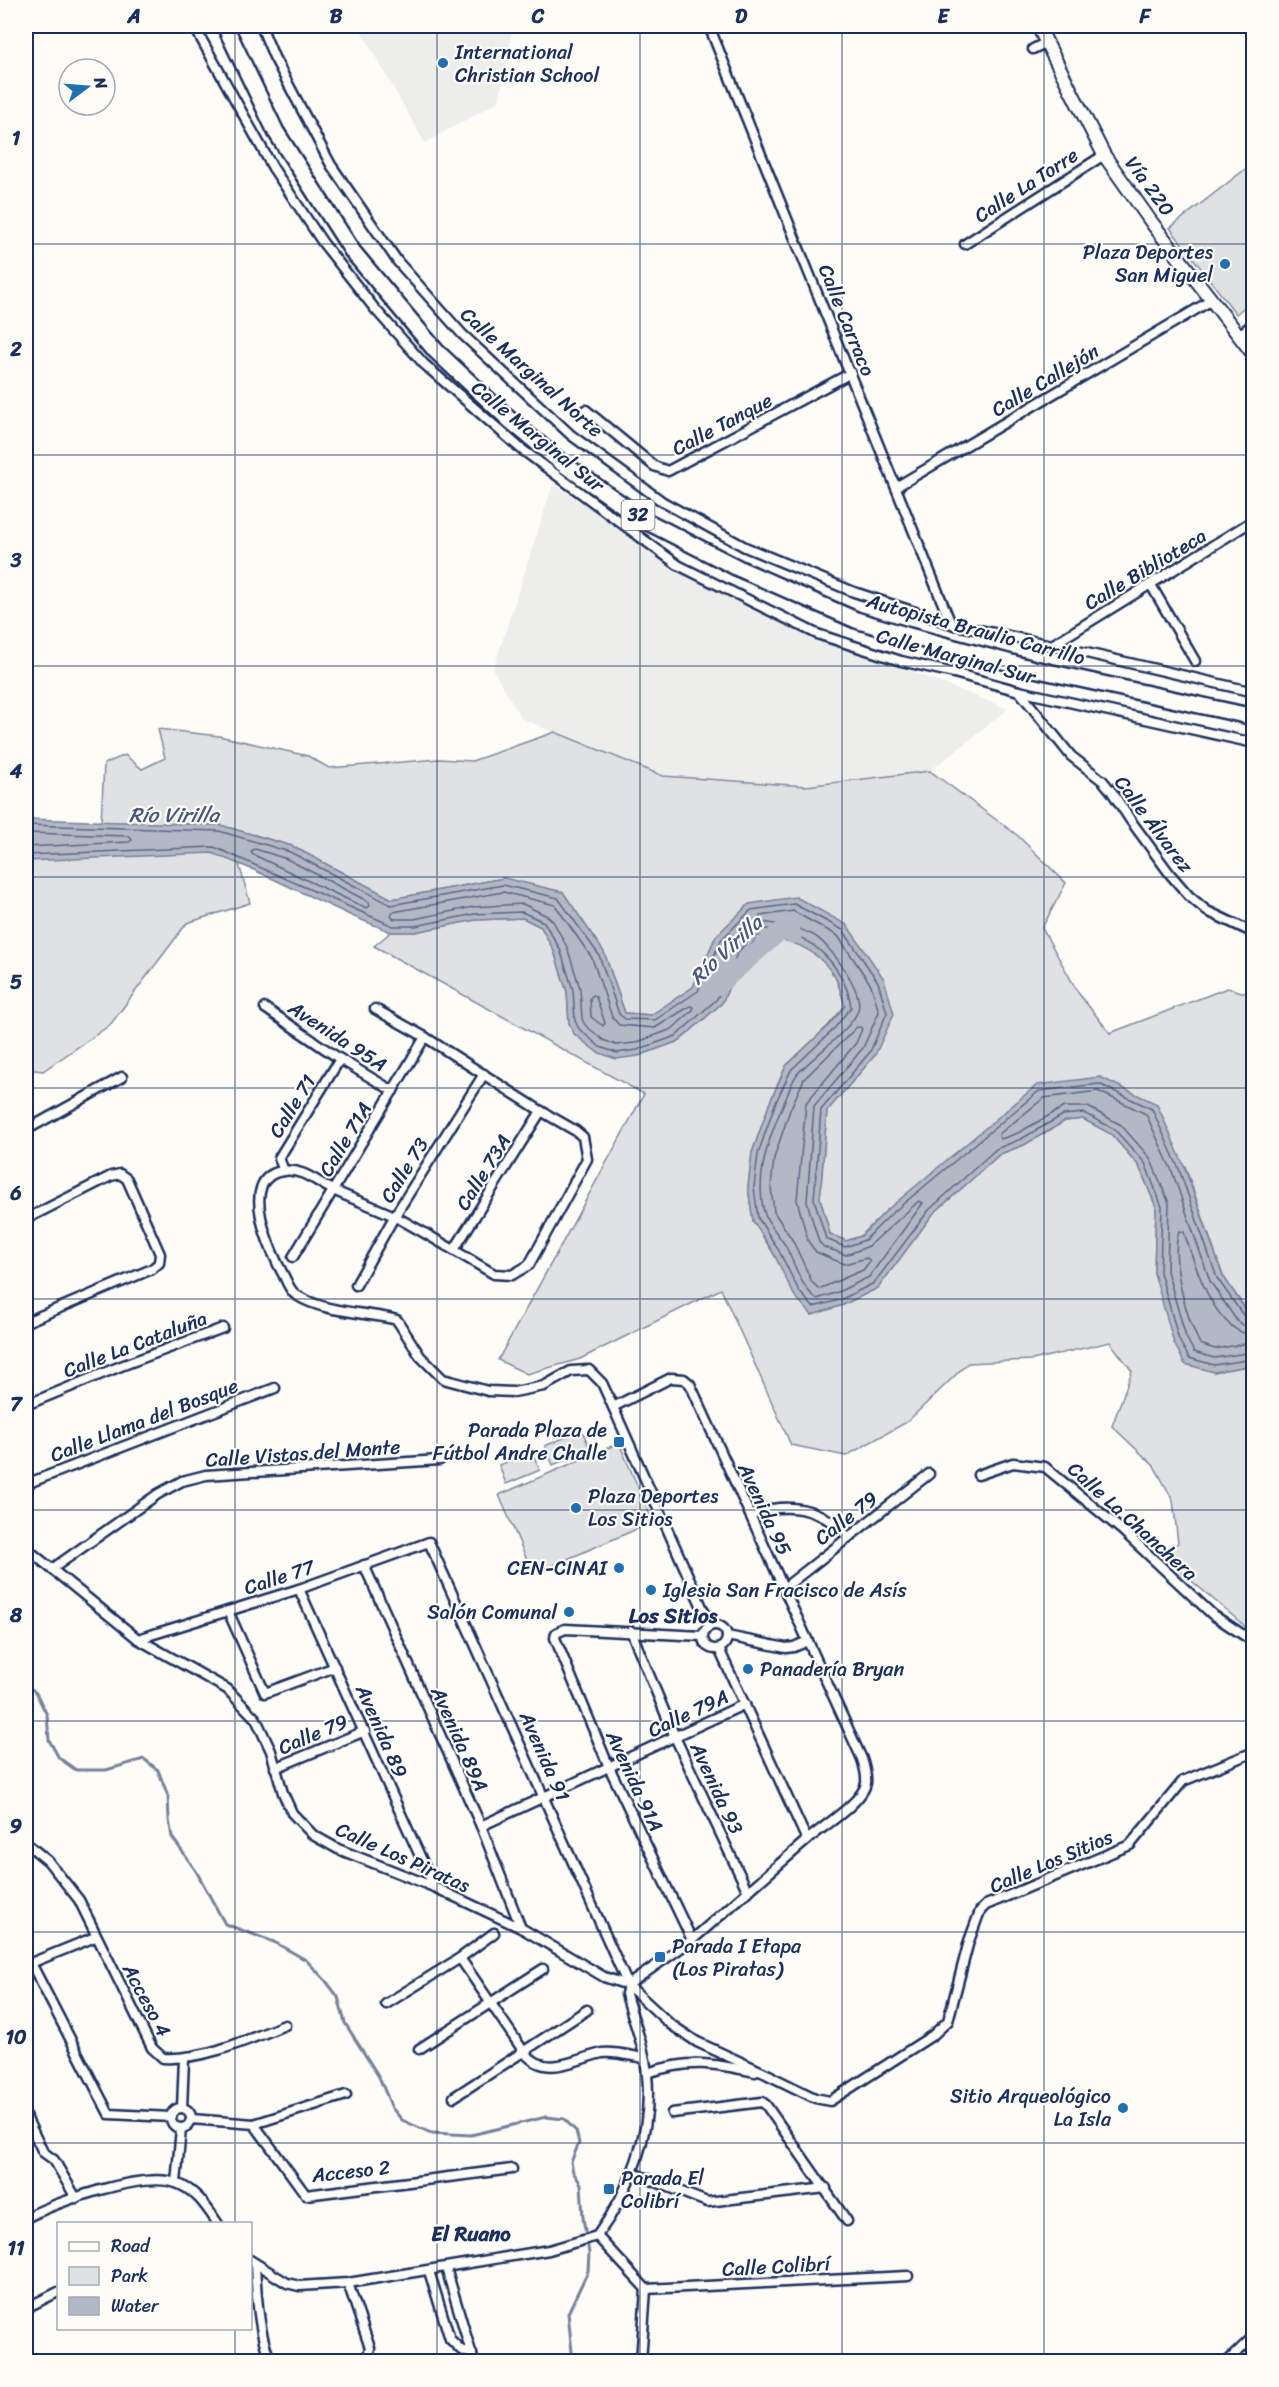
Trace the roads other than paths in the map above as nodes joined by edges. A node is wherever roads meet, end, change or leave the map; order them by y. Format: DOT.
graph roads {
  1 [pos="196,26"];
  2 [pos="225,26"];
  3 [pos="261,26"];
  4 [pos="710,26"];
  5 [pos="1038,26"];
  6 [pos="1047,42"];
  7 [pos="1033,49"];
  8 [pos="1104,155"];
  9 [pos="965,243"];
  10 [pos="353,252"];
  11 [pos="338,264"];
  12 [pos="1212,300"];
  13 [pos="1254,324"];
  14 [pos="1239,336"];
  15 [pos="1254,355"];
  16 [pos="851,373"];
  17 [pos="586,410"];
  18 [pos="507,428"];
  19 [pos="896,487"];
  20 [pos="1254,520"];
  21 [pos="1151,585"];
  22 [pos="955,625"];
  23 [pos="1052,645"];
  24 [pos="962,651"];
  25 [pos="1195,661"];
  26 [pos="954,673"];
  27 [pos="1018,691"];
  28 [pos="1254,692"];
  29 [pos="1254,717"];
  30 [pos="1254,743"];
  31 [pos="1254,933"];
  32 [pos="265,1008"];
  33 [pos="375,1009"];
  34 [pos="425,1037"];
  35 [pos="340,1059"];
  36 [pos="484,1074"];
  37 [pos="122,1077"];
  38 [pos="393,1091"];
  39 [pos="541,1112"];
  40 [pos="26,1130"];
  41 [pos="284,1171"];
  42 [pos="333,1190"];
  43 [pos="394,1216"];
  44 [pos="26,1219"];
  45 [pos="454,1250"];
  46 [pos="292,1257"];
  47 [pos="356,1284"];
  48 [pos="26,1322"];
  49 [pos="223,1328"];
  50 [pos="275,1388"];
  51 [pos="26,1405"];
  52 [pos="613,1407"];
  53 [pos="440,1460"];
  54 [pos="929,1474"];
  55 [pos="978,1475"];
  56 [pos="26,1484"];
  57 [pos="750,1515"];
  58 [pos="848,1537"];
  59 [pos="429,1542"];
  60 [pos="26,1548"];
  61 [pos="364,1565"];
  62 [pos="52,1569"];
  63 [pos="784,1588"];
  64 [pos="299,1589"];
  65 [pos="228,1611"];
  66 [pos="710,1625"];
  67 [pos="631,1631"];
  68 [pos="702,1636"];
  69 [pos="727,1636"];
  70 [pos="138,1639"];
  71 [pos="808,1641"];
  72 [pos="1254,1642"];
  73 [pos="719,1649"];
  74 [pos="335,1667"];
  75 [pos="745,1704"];
  76 [pos="365,1731"];
  77 [pos="675,1737"];
  78 [pos="1254,1752"];
  79 [pos="609,1767"];
  80 [pos="275,1768"];
  81 [pos="545,1797"];
  82 [pos="481,1826"];
  83 [pos="807,1840"];
  84 [pos="26,1843"];
  85 [pos="434,1887"];
  86 [pos="748,1892"];
  87 [pos="521,1928"];
  88 [pos="494,1933"];
  89 [pos="95,1937"];
  90 [pos="692,1940"];
  91 [pos="460,1958"];
  92 [pos="28,1964"];
  93 [pos="543,1969"];
  94 [pos="628,1985"];
  95 [pos="386,2004"];
  96 [pos="490,2005"];
  97 [pos="587,2010"];
  98 [pos="285,2025"];
  99 [pos="419,2049"];
  100 [pos="524,2052"];
  101 [pos="644,2058"];
  102 [pos="184,2059"];
  103 [pos="647,2073"];
  104 [pos="771,2076"];
  105 [pos="346,2095"];
  106 [pos="454,2097"];
  107 [pos="182,2108"];
  108 [pos="672,2113"];
  109 [pos="26,2117"];
  110 [pos="171,2117"];
  111 [pos="191,2119"];
  112 [pos="254,2124"];
  113 [pos="181,2128"];
  114 [pos="512,2169"];
  115 [pos="633,2173"];
  116 [pos="176,2182"];
  117 [pos="826,2188"];
  118 [pos="76,2198"];
  119 [pos="26,2218"];
  120 [pos="848,2221"];
  121 [pos="217,2222"];
  122 [pos="597,2236"];
  123 [pos="253,2262"];
  124 [pos="446,2268"];
  125 [pos="429,2271"];
  126 [pos="908,2276"];
  127 [pos="348,2283"];
  128 [pos="646,2289"];
  129 [pos="57,2292"];
  130 [pos="26,2308"];
  131 [pos="1254,2336"];
  132 [pos="473,2358"];
  133 [pos="272,2361"];
  134 [pos="362,2361"];
  135 [pos="641,2361"];
  136 [pos="1229,2361"];
  1 -- 11 [label="street, Calle Marginal Sur"];
  2 -- 10 [label="highway, Autopista Braulio Carrillo / 32"];
  3 -- 22 [label="street, Calle Marginal Norte"];
  4 -- 16 [label="street, Calle Carraco"];
  5 -- 6 [label="main road, Vía 220"];
  6 -- 7 [label="street"];
  6 -- 8 [label="main road, Vía 220"];
  8 -- 9 [label="street, Calle La Torre"];
  8 -- 12 [label="main road, Vía 220"];
  10 -- 11 [label="street"];
  10 -- 18 [label="highway, Autopista Braulio Carrillo / 32"];
  11 -- 18 [label="street, Calle Marginal Sur"];
  12 -- 14 [label="main road, Vía 220"];
  12 -- 19 [label="street, Calle Callejón"];
  13 -- 14 [label="street"];
  14 -- 15 [label="main road, Vía 220"];
  16 -- 17 [label="street, Calle Tanque"];
  16 -- 19 [label="street, Calle Carraco"];
  18 -- 24 [label="highway, Autopista Braulio Carrillo / 32"];
  18 -- 26 [label="street, Calle Marginal Sur"];
  19 -- 22 [label="street, Calle Carraco"];
  20 -- 21 [label="street, Calle Biblioteca"];
  21 -- 23 [label="street, Calle Biblioteca"];
  21 -- 25 [label="street"];
  22 -- 23 [label="street, Calle Marginal Norte"];
  23 -- 28 [label="street, Calle Marginal Norte"];
  24 -- 26 [label="street"];
  24 -- 29 [label="highway, Autopista Braulio Carrillo / 32"];
  26 -- 27 [label="street, Calle Marginal Sur"];
  27 -- 30 [label="street, Calle Marginal Sur"];
  27 -- 31 [label="street, Calle Álvarez"];
  32 -- 35 [label="street, Avenida 95A"];
  33 -- 34 [label="street"];
  34 -- 36 [label="street"];
  34 -- 38 [label="street, Calle 71A"];
  35 -- 38 [label="street, Avenida 95A"];
  35 -- 41 [label="street, Calle 71"];
  36 -- 39 [label="street"];
  36 -- 43 [label="street, Calle 73"];
  37 -- 40 [label="street"];
  38 -- 42 [label="street, Calle 71A"];
  39 -- 45 [label="street, Calle 73A"];
  39 -- 45 [label="street"];
  41 -- 42 [label="street"];
  41 -- 52 [label="street"];
  42 -- 43 [label="street"];
  42 -- 46 [label="street, Calle 71A"];
  43 -- 45 [label="street"];
  43 -- 47 [label="street, Calle 73"];
  44 -- 48 [label="street"];
  49 -- 51 [label="street, Calle La Cataluña"];
  50 -- 56 [label="street, Calle Llama del Bosque"];
  52 -- 57 [label="street, Avenida 95"];
  52 -- 66 [label="street"];
  53 -- 62 [label="street, Calle Vistas del Monte"];
  54 -- 58 [label="street, Calle 79"];
  55 -- 72 [label="street, Calle La Chanchera"];
  57 -- 58 [label="street"];
  57 -- 63 [label="street, Avenida 95"];
  58 -- 63 [label="street, Calle 79"];
  59 -- 61 [label="street, Calle 77"];
  59 -- 81 [label="street, Avenida 91"];
  60 -- 62 [label="street, Calle Los Piratas"];
  61 -- 64 [label="street, Calle 77"];
  61 -- 82 [label="street, Avenida 89A"];
  62 -- 70 [label="street, Calle Los Piratas"];
  63 -- 71 [label="street, Avenida 95"];
  64 -- 65 [label="street, Calle 77"];
  64 -- 74 [label="street, Avenida 89"];
  65 -- 70 [label="street, Calle 77"];
  65 -- 74 [label="street"];
  66 -- 68 [label="street"];
  66 -- 69 [label="street"];
  67 -- 68 [label="street"];
  67 -- 77 [label="street, Avenida 93"];
  67 -- 79 [label="street, Avenida 91A"];
  68 -- 73 [label="street"];
  69 -- 71 [label="street"];
  69 -- 73 [label="street"];
  70 -- 80 [label="street, Calle Los Piratas"];
  71 -- 83 [label="street, Avenida 95"];
  73 -- 75 [label="street"];
  74 -- 76 [label="street, Avenida 89"];
  75 -- 77 [label="street, Calle 79A"];
  75 -- 83 [label="street"];
  76 -- 80 [label="street, Calle 79"];
  76 -- 85 [label="street, Avenida 89"];
  77 -- 79 [label="street, Calle 79A"];
  77 -- 86 [label="street, Avenida 93"];
  78 -- 104 [label="street, Calle Los Sitios"];
  79 -- 81 [label="street, Calle 79A"];
  79 -- 90 [label="street, Avenida 91A"];
  80 -- 85 [label="street, Calle Los Piratas"];
  81 -- 82 [label="street, Calle 79A"];
  81 -- 94 [label="street, Avenida 91"];
  82 -- 87 [label="street, Avenida 89A"];
  83 -- 86 [label="street, Avenida 95"];
  84 -- 89 [label="street, Acceso 4"];
  85 -- 87 [label="street, Calle Los Piratas"];
  86 -- 90 [label="street, Avenida 95"];
  87 -- 94 [label="street, Calle Los Piratas"];
  88 -- 91 [label="street"];
  89 -- 92 [label="street"];
  89 -- 102 [label="street, Acceso 4"];
  90 -- 94 [label="street, Avenida 95"];
  91 -- 95 [label="street"];
  91 -- 96 [label="street"];
  92 -- 110 [label="street"];
  93 -- 96 [label="street"];
  94 -- 101 [label="street"];
  94 -- 104 [label="street"];
  96 -- 99 [label="street"];
  96 -- 100 [label="street"];
  97 -- 100 [label="street"];
  98 -- 102 [label="street"];
  100 -- 101 [label="street"];
  100 -- 106 [label="street"];
  101 -- 103 [label="street"];
  102 -- 107 [label="street"];
  103 -- 104 [label="street, Calle Los Sitios"];
  103 -- 115 [label="street"];
  105 -- 112 [label="street"];
  107 -- 110 [label="street"];
  107 -- 111 [label="street"];
  108 -- 117 [label="street"];
  109 -- 118 [label="street"];
  110 -- 113 [label="street"];
  111 -- 112 [label="street"];
  111 -- 113 [label="street"];
  112 -- 114 [label="street, Acceso 2"];
  113 -- 116 [label="street"];
  115 -- 117 [label="street"];
  115 -- 122 [label="street"];
  116 -- 118 [label="street"];
  116 -- 121 [label="street"];
  117 -- 120 [label="street"];
  118 -- 119 [label="street"];
  122 -- 124 [label="street"];
  122 -- 128 [label="street"];
  123 -- 127 [label="street"];
  123 -- 133 [label="street"];
  124 -- 125 [label="street"];
  124 -- 132 [label="street"];
  125 -- 127 [label="street"];
  125 -- 132 [label="street"];
  126 -- 128 [label="street, Calle Colibrí"];
  127 -- 134 [label="street"];
  128 -- 135 [label="street"];
  129 -- 130 [label="street"];
  131 -- 136 [label="street"];
}
